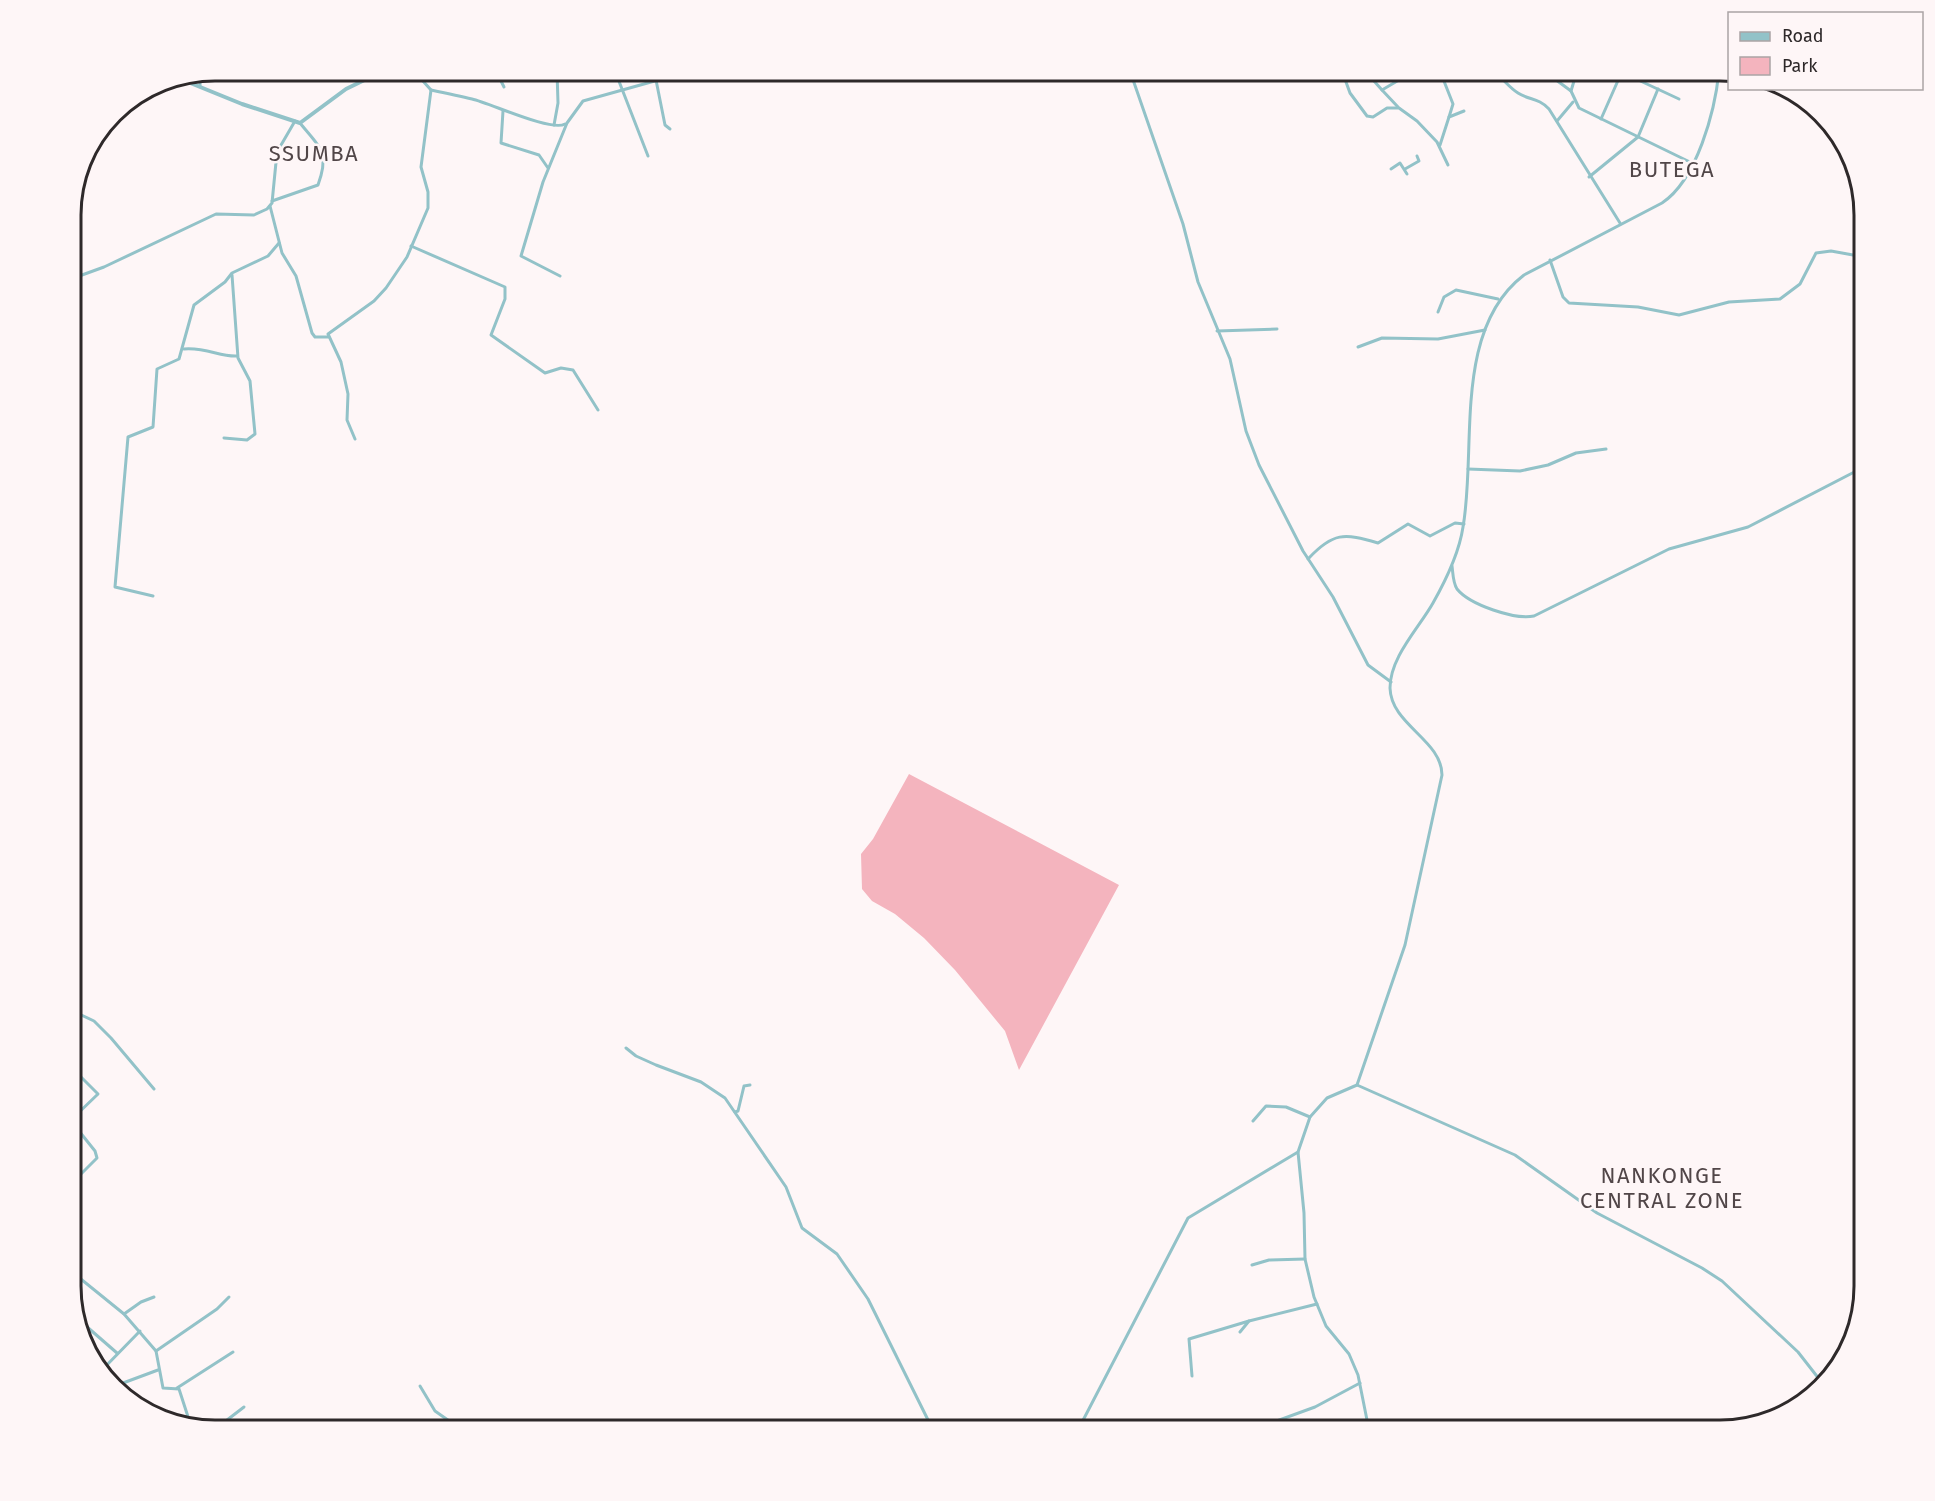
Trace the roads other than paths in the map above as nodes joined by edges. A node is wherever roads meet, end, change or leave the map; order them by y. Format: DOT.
graph roads {
  1 [pos="361,81"];
  2 [pos="423,81"];
  3 [pos="501,81"];
  4 [pos="557,81"];
  5 [pos="619,81"];
  6 [pos="653,81"];
  7 [pos="656,81"];
  8 [pos="1134,81"];
  9 [pos="1346,81"];
  10 [pos="1374,81"];
  11 [pos="1397,81"];
  12 [pos="1444,81"];
  13 [pos="1507,81"];
  14 [pos="1558,81"];
  15 [pos="1574,81"];
  16 [pos="1618,81"];
  17 [pos="1642,81"];
  18 [pos="1717,81"];
  19 [pos="200,82"];
  20 [pos="193,83"];
  21 [pos="200,86"];
  22 [pos="504,87"];
  23 [pos="1658,89"];
  24 [pos="431,90"];
  25 [pos="623,90"];
  26 [pos="1382,90"];
  27 [pos="1571,91"];
  28 [pos="1679,99"];
  29 [pos="1574,101"];
  30 [pos="1399,108"];
  31 [pos="503,111"];
  32 [pos="1464,111"];
  33 [pos="1449,117"];
  34 [pos="1600,118"];
  35 [pos="1557,121"];
  36 [pos="298,122"];
  37 [pos="567,123"];
  38 [pos="554,124"];
  39 [pos="670,129"];
  40 [pos="1638,137"];
  41 [pos="1440,145"];
  42 [pos="648,156"];
  43 [pos="1417,156"];
  44 [pos="1694,164"];
  45 [pos="1448,165"];
  46 [pos="548,168"];
  47 [pos="1391,169"];
  48 [pos="1405,169"];
  49 [pos="1407,174"];
  50 [pos="1589,177"];
  51 [pos="271,204"];
  52 [pos="1620,223"];
  53 [pos="279,243"];
  54 [pos="411,246"];
  55 [pos="1854,256"];
  56 [pos="1550,260"];
  57 [pos="232,273"];
  58 [pos="81,275"];
  59 [pos="560,276"];
  60 [pos="1498,299"];
  61 [pos="1438,312"];
  62 [pos="1277,328"];
  63 [pos="1485,330"];
  64 [pos="1218,331"];
  65 [pos="328,337"];
  66 [pos="1358,347"];
  67 [pos="184,349"];
  68 [pos="238,356"];
  69 [pos="598,410"];
  70 [pos="224,438"];
  71 [pos="355,439"];
  72 [pos="1606,449"];
  73 [pos="1468,469"];
  74 [pos="1854,472"];
  75 [pos="1464,524"];
  76 [pos="1308,559"];
  77 [pos="1451,566"];
  78 [pos="153,596"];
  79 [pos="1391,682"];
  80 [pos="81,1015"];
  81 [pos="626,1047"];
  82 [pos="81,1077"];
  83 [pos="750,1085"];
  84 [pos="1357,1085"];
  85 [pos="154,1089"];
  86 [pos="81,1110"];
  87 [pos="735,1112"];
  88 [pos="1310,1117"];
  89 [pos="1253,1121"];
  90 [pos="81,1133"];
  91 [pos="1298,1152"];
  92 [pos="81,1174"];
  93 [pos="1305,1259"];
  94 [pos="1252,1265"];
  95 [pos="81,1279"];
  96 [pos="154,1297"];
  97 [pos="229,1297"];
  98 [pos="1317,1304"];
  99 [pos="124,1314"];
  100 [pos="1249,1321"];
  101 [pos="88,1328"];
  102 [pos="140,1331"];
  103 [pos="1240,1332"];
  104 [pos="156,1351"];
  105 [pos="233,1352"];
  106 [pos="117,1353"];
  107 [pos="107,1365"];
  108 [pos="158,1370"];
  109 [pos="1192,1377"];
  110 [pos="1818,1377"];
  111 [pos="123,1383"];
  112 [pos="1360,1383"];
  113 [pos="420,1386"];
  114 [pos="177,1388"];
  115 [pos="244,1407"];
  116 [pos="187,1417"];
  117 [pos="227,1420"];
  118 [pos="447,1420"];
  119 [pos="928,1420"];
  120 [pos="1084,1420"];
  121 [pos="1281,1420"];
  122 [pos="1367,1420"];
  1 -- 36 [label="street"];
  2 -- 24 [label="street"];
  3 -- 22 [label="street"];
  4 -- 38 [label="street"];
  5 -- 25 [label="street"];
  6 -- 25 [label="street"];
  7 -- 39 [label="street"];
  8 -- 64 [label="street"];
  9 -- 30 [label="street"];
  10 -- 26 [label="street"];
  11 -- 26 [label="street"];
  12 -- 33 [label="street"];
  13 -- 35 [label="street"];
  14 -- 27 [label="street"];
  15 -- 27 [label="street"];
  16 -- 34 [label="street"];
  17 -- 23 [label="street"];
  18 -- 44 [label="street"];
  19 -- 21 [label="street"];
  20 -- 21 [label="street"];
  21 -- 36 [label="street"];
  23 -- 28 [label="street"];
  23 -- 40 [label="street"];
  24 -- 31 [label="street"];
  24 -- 54 [label="street"];
  25 -- 37 [label="street"];
  25 -- 42 [label="street"];
  26 -- 30 [label="street"];
  27 -- 29 [label="street"];
  29 -- 34 [label="street"];
  29 -- 35 [label="street"];
  30 -- 41 [label="street"];
  31 -- 38 [label="street"];
  31 -- 46 [label="street"];
  32 -- 33 [label="street"];
  33 -- 41 [label="street"];
  34 -- 40 [label="street"];
  35 -- 50 [label="street"];
  36 -- 51 [label="street"];
  36 -- 51 [label="street"];
  37 -- 38 [label="street"];
  37 -- 46 [label="street"];
  40 -- 44 [label="street"];
  40 -- 50 [label="street"];
  41 -- 45 [label="street"];
  43 -- 48 [label="street"];
  44 -- 52 [label="street"];
  46 -- 59 [label="street"];
  47 -- 48 [label="street"];
  48 -- 49 [label="street"];
  50 -- 52 [label="street"];
  51 -- 53 [label="street"];
  51 -- 58 [label="street"];
  52 -- 56 [label="street"];
  53 -- 57 [label="street"];
  53 -- 65 [label="street"];
  54 -- 65 [label="street"];
  54 -- 69 [label="street"];
  55 -- 56 [label="street"];
  56 -- 60 [label="street"];
  57 -- 67 [label="street"];
  57 -- 68 [label="street"];
  60 -- 61 [label="street"];
  60 -- 63 [label="street"];
  62 -- 64 [label="street"];
  63 -- 66 [label="street"];
  63 -- 73 [label="street"];
  64 -- 76 [label="street"];
  65 -- 71 [label="street"];
  67 -- 68 [label="street"];
  67 -- 78 [label="street"];
  68 -- 70 [label="street"];
  72 -- 73 [label="street"];
  73 -- 75 [label="street"];
  74 -- 77 [label="street"];
  75 -- 76 [label="street"];
  75 -- 77 [label="street"];
  76 -- 79 [label="street"];
  77 -- 79 [label="street"];
  79 -- 84 [label="street"];
  80 -- 85 [label="street"];
  81 -- 87 [label="street"];
  82 -- 86 [label="street"];
  83 -- 87 [label="street"];
  84 -- 88 [label="street"];
  84 -- 110 [label="street"];
  87 -- 119 [label="street"];
  88 -- 89 [label="street"];
  88 -- 91 [label="street"];
  90 -- 92 [label="street"];
  91 -- 93 [label="street"];
  91 -- 120 [label="street"];
  93 -- 94 [label="street"];
  93 -- 98 [label="street"];
  95 -- 99 [label="street"];
  96 -- 99 [label="street"];
  97 -- 104 [label="street"];
  98 -- 100 [label="street"];
  98 -- 112 [label="street"];
  99 -- 102 [label="street"];
  100 -- 103 [label="street"];
  100 -- 109 [label="street"];
  101 -- 106 [label="street"];
  102 -- 104 [label="street"];
  102 -- 106 [label="street"];
  104 -- 108 [label="street"];
  105 -- 114 [label="street"];
  106 -- 107 [label="street"];
  108 -- 111 [label="street"];
  108 -- 114 [label="street"];
  112 -- 121 [label="street"];
  112 -- 122 [label="street"];
  113 -- 118 [label="street"];
  114 -- 116 [label="street"];
  115 -- 117 [label="street"];
}
